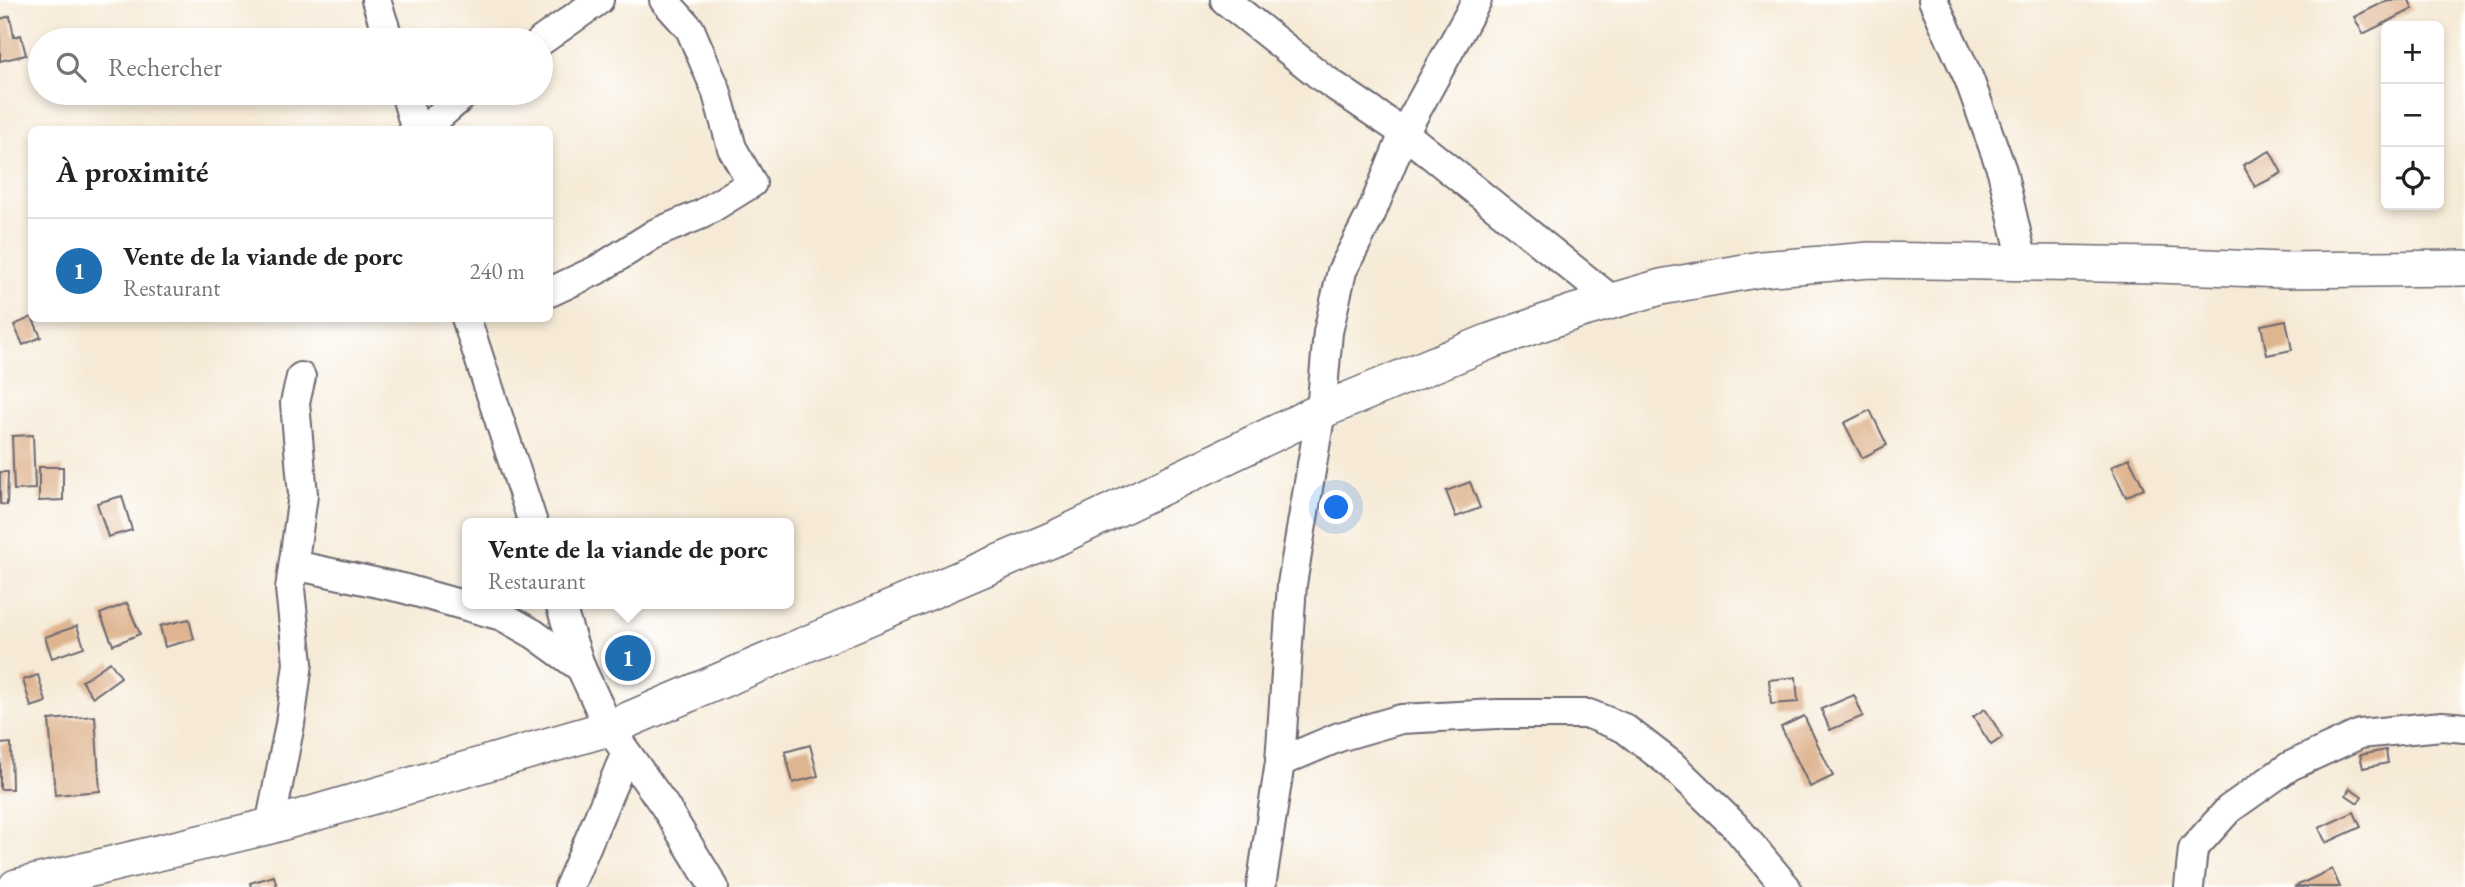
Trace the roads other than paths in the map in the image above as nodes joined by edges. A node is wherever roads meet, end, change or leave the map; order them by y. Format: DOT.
graph roads {
  1 [pos="376,0"];
  2 [pos="599,0"];
  3 [pos="664,0"];
  4 [pos="1225,0"];
  5 [pos="1477,0"];
  6 [pos="1933,0"];
  7 [pos="385,28"];
  8 [pos="553,33"];
  9 [pos="409,105"];
  10 [pos="452,105"];
  11 [pos="415,126"];
  12 [pos="428,126"];
  13 [pos="1404,133"];
  14 [pos="2023,262"];
  15 [pos="2465,268"];
  16 [pos="553,291"];
  17 [pos="1613,300"];
  18 [pos="467,322"];
  19 [pos="301,377"];
  20 [pos="1321,411"];
  21 [pos="531,518"];
  22 [pos="294,565"];
  23 [pos="462,605"];
  24 [pos="477,609"];
  25 [pos="562,609"];
  26 [pos="582,668"];
  27 [pos="2465,728"];
  28 [pos="618,740"];
  29 [pos="1280,762"];
  30 [pos="270,826"];
  31 [pos="16,887"];
  32 [pos="569,887"];
  33 [pos="714,887"];
  34 [pos="1261,887"];
  35 [pos="1786,887"];
  36 [pos="2189,887"];
  1 -- 7 [label="street"];
  2 -- 8 [label="street"];
  3 -- 16 [label="street"];
  4 -- 13 [label="street"];
  5 -- 13 [label="street"];
  6 -- 14 [label="street"];
  9 -- 11 [label="street"];
  10 -- 12 [label="street"];
  13 -- 17 [label="street"];
  13 -- 20 [label="street"];
  14 -- 15 [label="main road"];
  14 -- 17 [label="main road"];
  17 -- 20 [label="main road"];
  18 -- 21 [label="street"];
  19 -- 22 [label="street"];
  20 -- 28 [label="main road"];
  20 -- 29 [label="street"];
  22 -- 23 [label="street"];
  22 -- 30 [label="street"];
  24 -- 26 [label="street"];
  25 -- 26 [label="street"];
  26 -- 28 [label="street"];
  27 -- 36 [label="street"];
  28 -- 30 [label="main road"];
  28 -- 32 [label="street"];
  28 -- 33 [label="street"];
  29 -- 34 [label="street"];
  29 -- 35 [label="street"];
  30 -- 31 [label="main road"];
}
